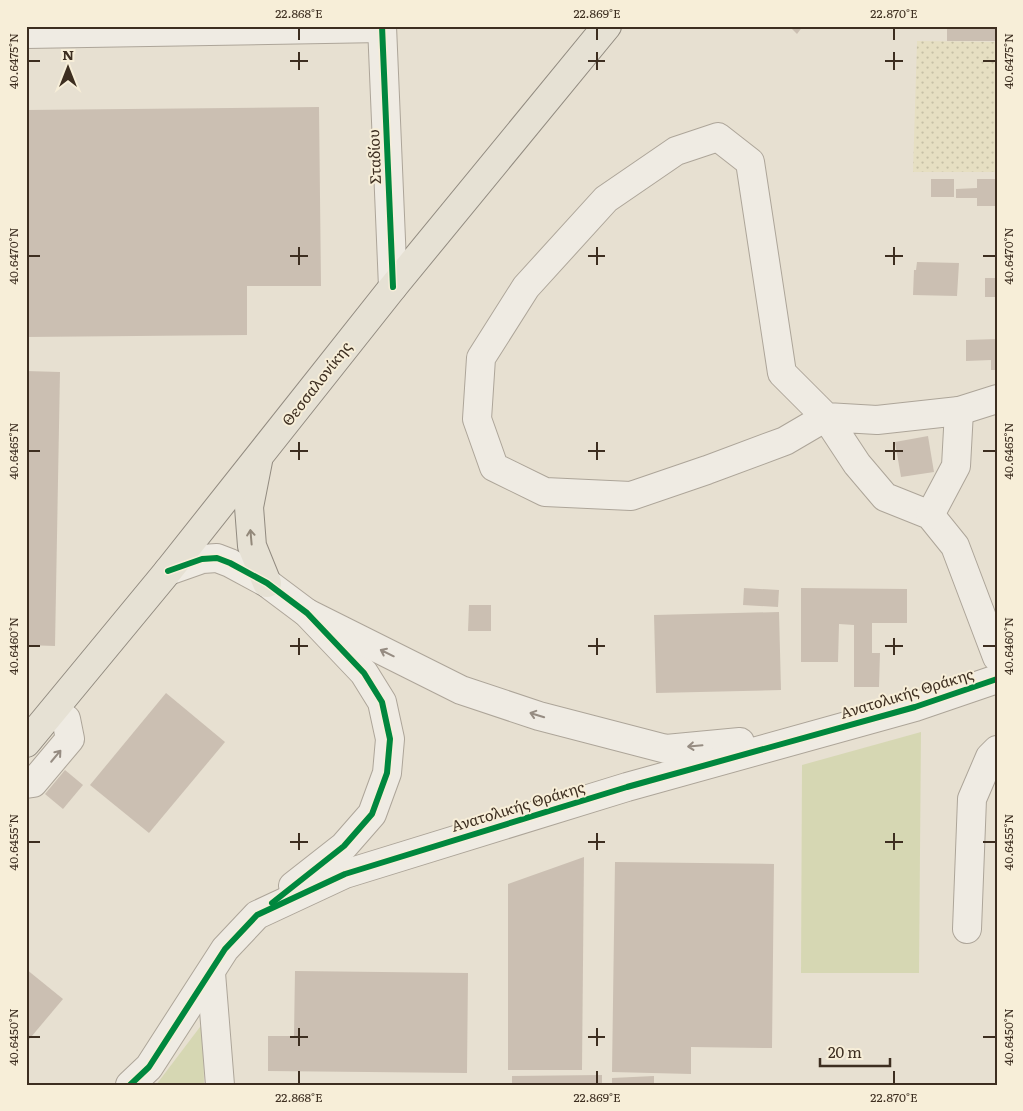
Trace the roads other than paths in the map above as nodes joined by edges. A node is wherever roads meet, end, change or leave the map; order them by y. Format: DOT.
graph roads {
  1 [pos="607,26"];
  2 [pos="382,27"];
  3 [pos="26,34"];
  4 [pos="393,287"];
  5 [pos="997,399"];
  6 [pos="959,411"];
  7 [pos="826,417"];
  8 [pos="259,458"];
  9 [pos="930,515"];
  10 [pos="168,571"];
  11 [pos="267,583"];
  12 [pos="307,613"];
  13 [pos="997,657"];
  14 [pos="997,679"];
  15 [pos="915,706"];
  16 [pos="66,719"];
  17 [pos="26,743"];
  18 [pos="997,750"];
  19 [pos="26,784"];
  20 [pos="257,915"];
  21 [pos="967,930"];
  22 [pos="211,973"];
  23 [pos="130,1085"];
  24 [pos="220,1085"];
  1 -- 4 [label="main road, Θεσσαλονίκης"];
  2 -- 3 [label="street"];
  2 -- 4 [label="street, Σταδίου"];
  4 -- 8 [label="main road, Θεσσαλονίκης"];
  5 -- 6 [label="street"];
  6 -- 7 [label="street"];
  6 -- 9 [label="street"];
  7 -- 7 [label="street"];
  7 -- 9 [label="street"];
  8 -- 10 [label="main road, Θεσσαλονίκης"];
  11 -- 8 [label="main road, one-way"];
  9 -- 13 [label="street"];
  10 -- 11 [label="street"];
  10 -- 17 [label="main road, Θεσσαλονίκης"];
  11 -- 12 [label="street"];
  15 -- 12 [label="street, one-way"];
  12 -- 20 [label="street"];
  14 -- 15 [label="street, Ανατολικής Θράκης"];
  15 -- 20 [label="street, Ανατολικής Θράκης"];
  19 -- 16 [label="street, one-way"];
  18 -- 21 [label="street"];
  20 -- 22 [label="street, Ανατολικής Θράκης"];
  22 -- 23 [label="street, Ανατολικής Θράκης"];
  22 -- 24 [label="street"];
}
